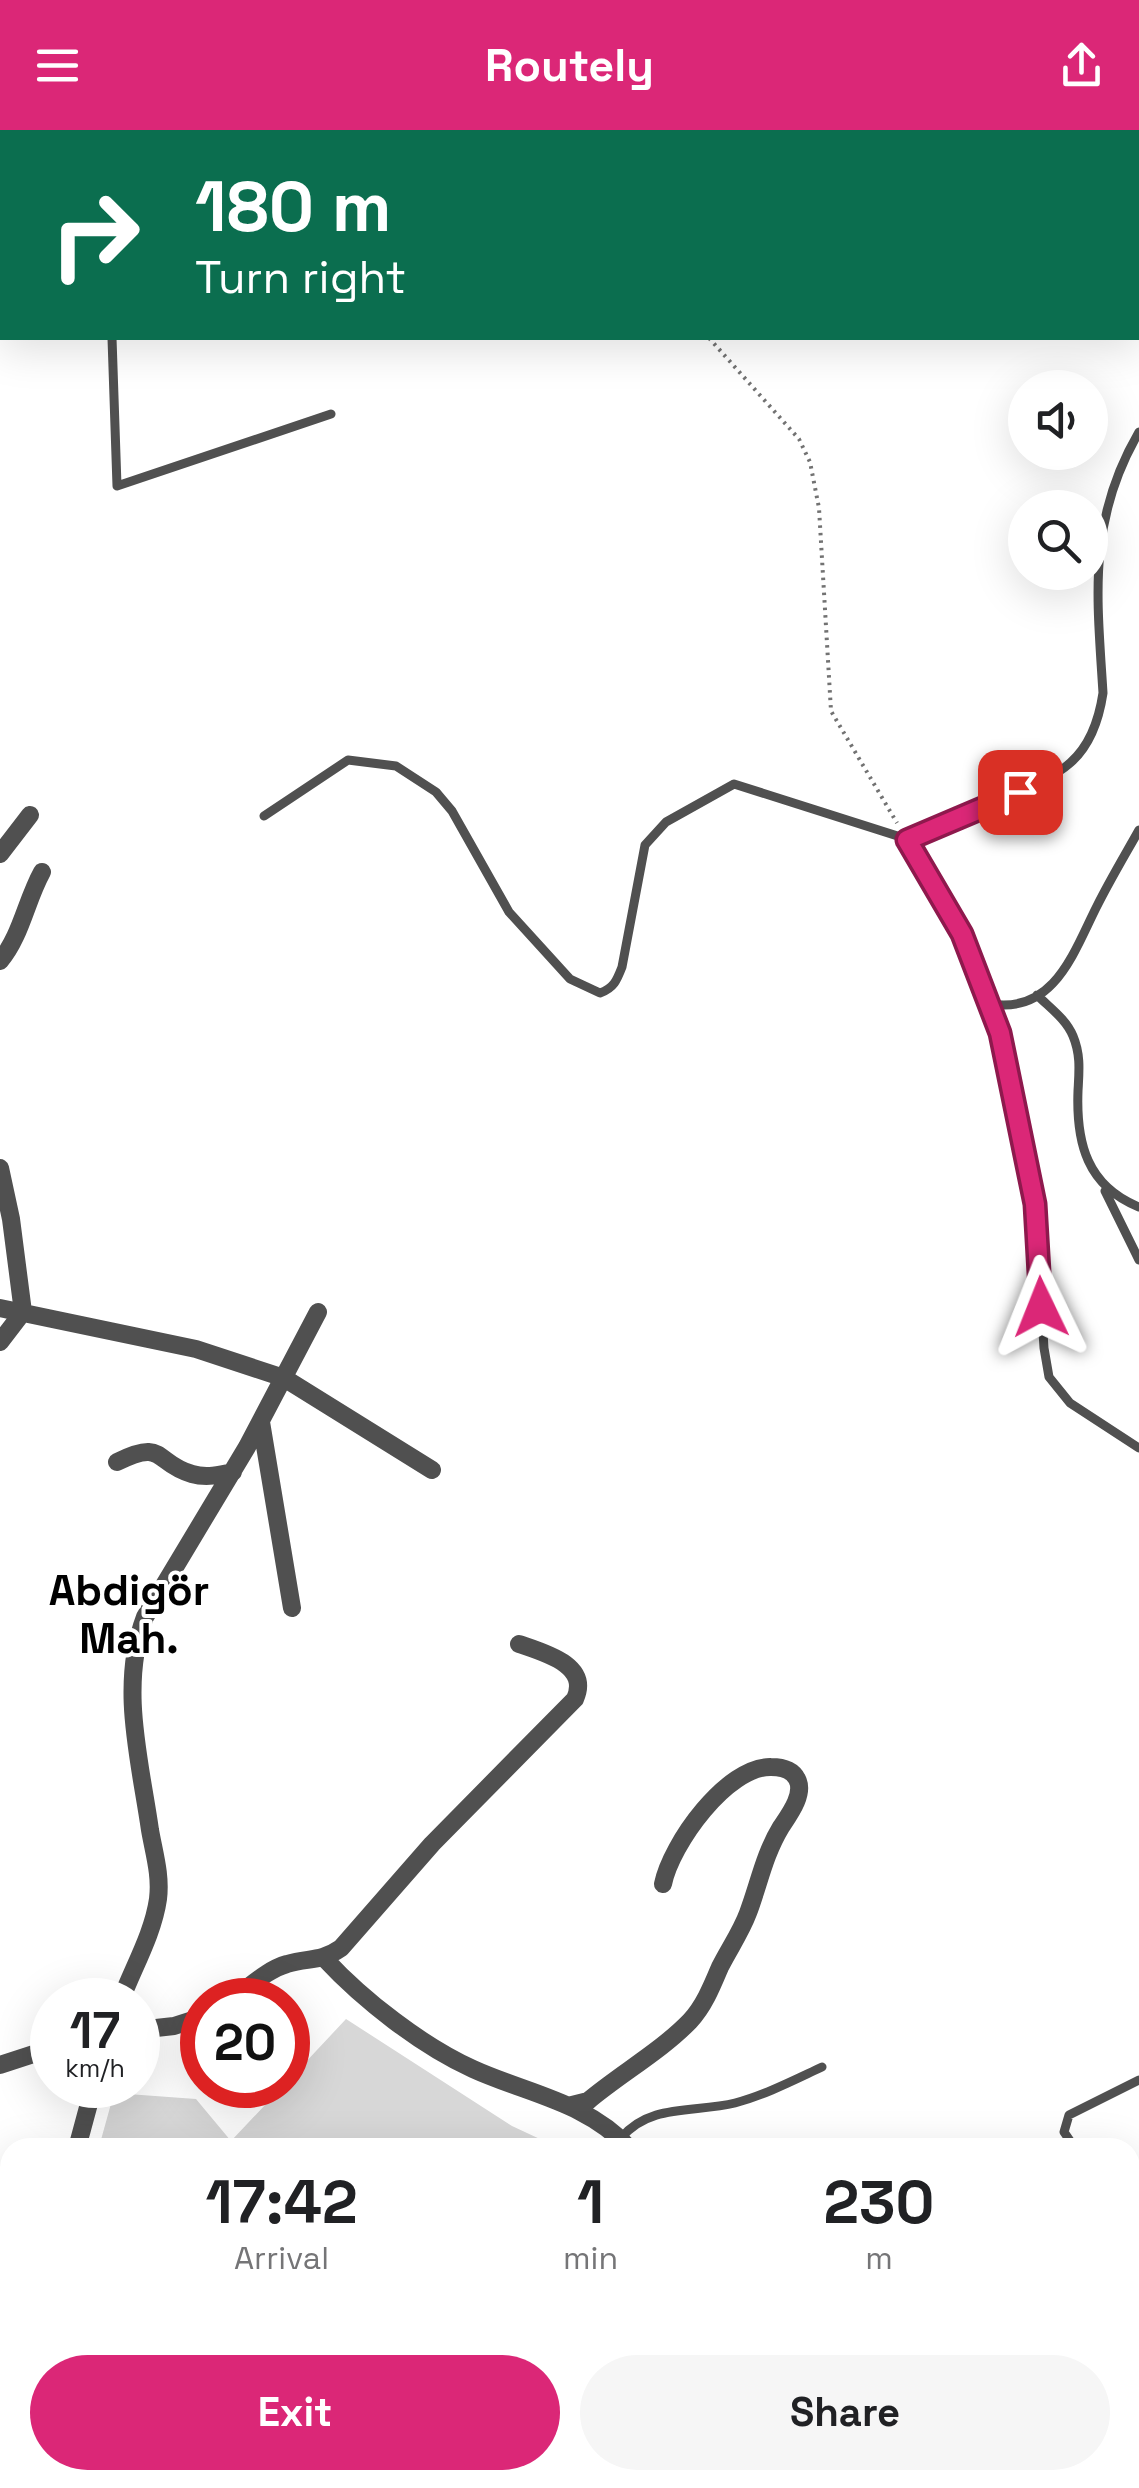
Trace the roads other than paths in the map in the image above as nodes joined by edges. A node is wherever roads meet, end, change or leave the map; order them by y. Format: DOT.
graph roads {
  1 [pos="112,340"];
  2 [pos="331,414"];
  3 [pos="1139,432"];
  4 [pos="30,815"];
  5 [pos="264,816"];
  6 [pos="1139,830"];
  7 [pos="907,840"];
  8 [pos="0,854"];
  9 [pos="42,872"];
  10 [pos="0,960"];
  11 [pos="1037,996"];
  12 [pos="992,1004"];
  13 [pos="0,1168"];
  14 [pos="1102,1185"];
  15 [pos="1139,1207"];
  16 [pos="1138,1257"];
  17 [pos="0,1308"];
  18 [pos="23,1312"];
  19 [pos="318,1312"];
  20 [pos="0,1342"];
  21 [pos="284,1378"];
  22 [pos="261,1421"];
  23 [pos="1139,1448"];
  24 [pos="117,1462"];
  25 [pos="432,1470"];
  26 [pos="233,1472"];
  27 [pos="292,1608"];
  28 [pos="519,1644"];
  29 [pos="663,1884"];
  30 [pos="325,1959"];
  31 [pos="129,1978"];
  32 [pos="261,1978"];
  33 [pos="30,2055"];
  34 [pos="0,2064"];
  35 [pos="822,2067"];
  36 [pos="1139,2080"];
  37 [pos="572,2105"];
  38 [pos="88,2108"];
  39 [pos="80,2138"];
  40 [pos="619,2138"];
  41 [pos="627,2138"];
  42 [pos="1068,2138"];
  1 -- 2 [label="lane"];
  3 -- 7 [label="lane"];
  4 -- 8 [label="street"];
  5 -- 7 [label="lane"];
  6 -- 11 [label="lane"];
  7 -- 12 [label="lane"];
  9 -- 10 [label="street"];
  11 -- 12 [label="lane"];
  11 -- 14 [label="lane"];
  12 -- 23 [label="lane"];
  13 -- 18 [label="street"];
  14 -- 15 [label="lane"];
  14 -- 16 [label="lane"];
  17 -- 18 [label="street"];
  18 -- 20 [label="street"];
  18 -- 21 [label="street"];
  19 -- 21 [label="street"];
  21 -- 22 [label="street"];
  21 -- 25 [label="street"];
  22 -- 26 [label="street"];
  22 -- 27 [label="street"];
  24 -- 26 [label="street"];
  26 -- 31 [label="street"];
  28 -- 30 [label="street"];
  29 -- 37 [label="street"];
  30 -- 32 [label="street"];
  30 -- 37 [label="street"];
  33 -- 34 [label="street"];
  35 -- 41 [label="lane"];
  36 -- 42 [label="lane"];
  37 -- 40 [label="street"];
  38 -- 39 [label="street"];
}
